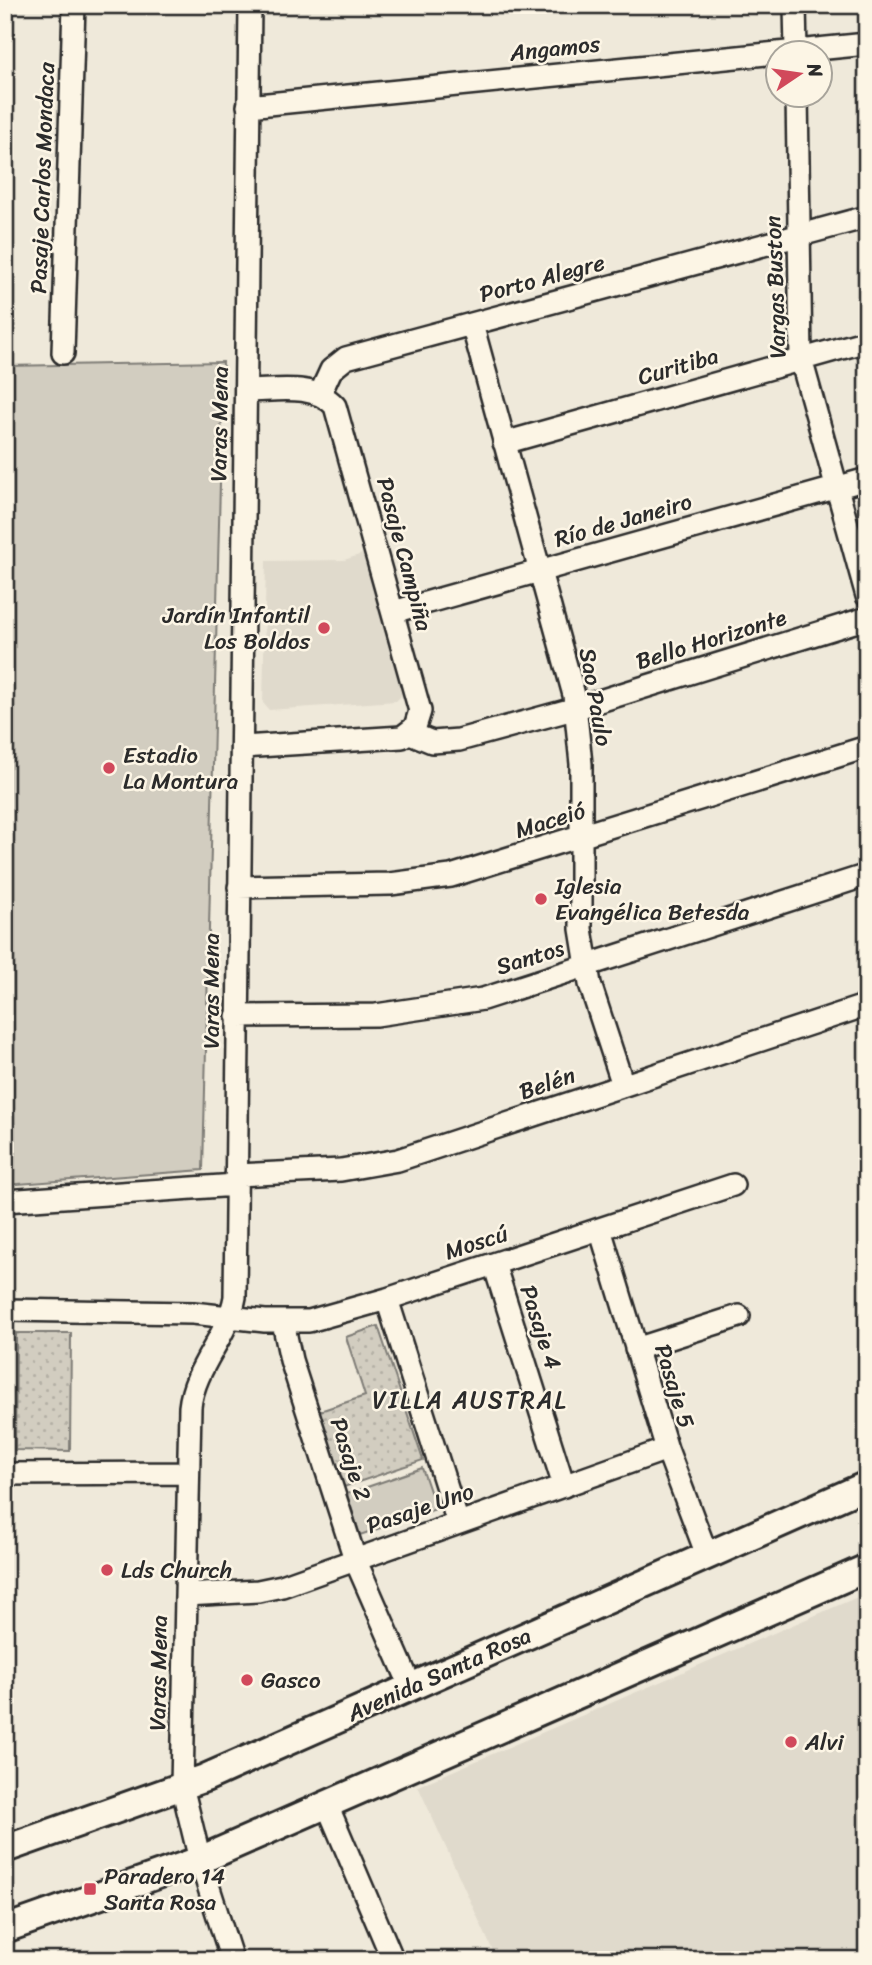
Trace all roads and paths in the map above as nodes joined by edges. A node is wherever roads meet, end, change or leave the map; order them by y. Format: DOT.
graph roads {
  1 [pos="74,5"];
  2 [pos="250,5"];
  3 [pos="795,5"];
  4 [pos="796,38"];
  5 [pos="867,44"];
  6 [pos="834,47"];
  7 [pos="764,54"];
  8 [pos="248,106"];
  9 [pos="797,108"];
  10 [pos="867,217"];
  11 [pos="799,236"];
  12 [pos="472,324"];
  13 [pos="867,341"];
  14 [pos="63,353"];
  15 [pos="801,359"];
  16 [pos="246,391"];
  17 [pos="320,394"];
  18 [pos="504,443"];
  19 [pos="867,479"];
  20 [pos="835,488"];
  21 [pos="540,571"];
  22 [pos="867,596"];
  23 [pos="393,612"];
  24 [pos="867,618"];
  25 [pos="577,708"];
  26 [pos="410,733"];
  27 [pos="242,747"];
  28 [pos="867,747"];
  29 [pos="579,838"];
  30 [pos="867,875"];
  31 [pos="239,887"];
  32 [pos="586,967"];
  33 [pos="867,1005"];
  34 [pos="237,1016"];
  35 [pos="623,1085"];
  36 [pos="236,1180"];
  37 [pos="733,1185"];
  38 [pos="5,1201"];
  39 [pos="600,1229"];
  40 [pos="494,1264"];
  41 [pos="387,1299"];
  42 [pos="5,1310"];
  43 [pos="231,1315"];
  44 [pos="739,1316"];
  45 [pos="283,1322"];
  46 [pos="636,1349"];
  47 [pos="667,1449"];
  48 [pos="188,1473"];
  49 [pos="5,1474"];
  50 [pos="867,1485"];
  51 [pos="564,1486"];
  52 [pos="458,1523"];
  53 [pos="707,1555"];
  54 [pos="355,1559"];
  55 [pos="867,1568"];
  56 [pos="186,1595"];
  57 [pos="411,1687"];
  58 [pos="182,1786"];
  59 [pos="328,1807"];
  60 [pos="5,1849"];
  61 [pos="200,1860"];
  62 [pos="5,1929"];
  63 [pos="232,1960"];
  64 [pos="393,1960"];
  1 -- 14 [label="street, Pasaje Carlos Mondaca"];
  2 -- 8 [label="street, Varas Mena"];
  3 -- 4 [label="street"];
  5 -- 6 [label="street, Angamos"];
  7 -- 8 [label="street, Angamos"];
  8 -- 16 [label="street, Varas Mena"];
  9 -- 11 [label="street, Vargas Buston"];
  10 -- 11 [label="street, Porto Alegre"];
  11 -- 12 [label="street, Porto Alegre"];
  11 -- 15 [label="street, Vargas Buston"];
  12 -- 17 [label="street, Porto Alegre"];
  12 -- 18 [label="street, Sao Paulo"];
  13 -- 15 [label="street, Curitiba"];
  15 -- 18 [label="street, Curitiba"];
  15 -- 20 [label="street, Vargas Buston"];
  16 -- 17 [label="street"];
  16 -- 27 [label="street, Varas Mena"];
  17 -- 23 [label="street, Pasaje Campiña"];
  18 -- 21 [label="street, Sao Paulo"];
  19 -- 20 [label="street, Río de Janeiro"];
  20 -- 21 [label="street, Río de Janeiro"];
  20 -- 22 [label="street, Vargas Buston"];
  21 -- 23 [label="street, Río de Janeiro"];
  21 -- 25 [label="street, Sao Paulo"];
  23 -- 26 [label="street, Pasaje Campiña"];
  24 -- 25 [label="street, Bello Horizonte"];
  25 -- 26 [label="street, Bello Horizonte"];
  25 -- 29 [label="street, Sao Paulo"];
  26 -- 27 [label="street, Bello Horizonte"];
  27 -- 31 [label="street, Varas Mena"];
  28 -- 29 [label="street, Maceió"];
  29 -- 31 [label="street, Maceió"];
  29 -- 32 [label="street, Sao Paulo"];
  30 -- 32 [label="street, Santos"];
  31 -- 34 [label="street, Varas Mena"];
  32 -- 34 [label="street, Santos"];
  32 -- 35 [label="street, Sao Paulo"];
  33 -- 35 [label="street, Belén"];
  34 -- 36 [label="street, Varas Mena"];
  35 -- 36 [label="street, Belén"];
  36 -- 38 [label="street"];
  36 -- 43 [label="street, Varas Mena"];
  37 -- 39 [label="street, Moscú"];
  39 -- 40 [label="street, Moscú"];
  39 -- 46 [label="street, Pasaje 5"];
  40 -- 41 [label="street, Moscú"];
  40 -- 51 [label="street, Pasaje 4"];
  41 -- 45 [label="street, Moscú"];
  41 -- 52 [label="street"];
  42 -- 43 [label="street, Moscú"];
  43 -- 45 [label="street, Moscú"];
  43 -- 48 [label="street, Varas Mena"];
  44 -- 46 [label="street"];
  45 -- 54 [label="street, Pasaje 2"];
  46 -- 47 [label="street, Pasaje 5"];
  47 -- 51 [label="street, Pasaje Uno"];
  47 -- 53 [label="street, Pasaje 5"];
  48 -- 49 [label="street"];
  48 -- 56 [label="street, Varas Mena"];
  50 -- 53 [label="main road, Avenida Santa Rosa"];
  51 -- 52 [label="street, Pasaje Uno"];
  52 -- 54 [label="street, Pasaje Uno"];
  53 -- 57 [label="main road, Avenida Santa Rosa"];
  54 -- 56 [label="street, Pasaje Uno"];
  54 -- 57 [label="street, Pasaje 2"];
  55 -- 59 [label="main road"];
  56 -- 58 [label="street, Varas Mena"];
  57 -- 58 [label="main road, Avenida Santa Rosa"];
  58 -- 60 [label="main road, Avenida Santa Rosa"];
  58 -- 61 [label="street, Varas Mena"];
  59 -- 61 [label="main road"];
  59 -- 64 [label="street"];
  61 -- 62 [label="main road"];
  61 -- 63 [label="street, Varas Mena"];
}
